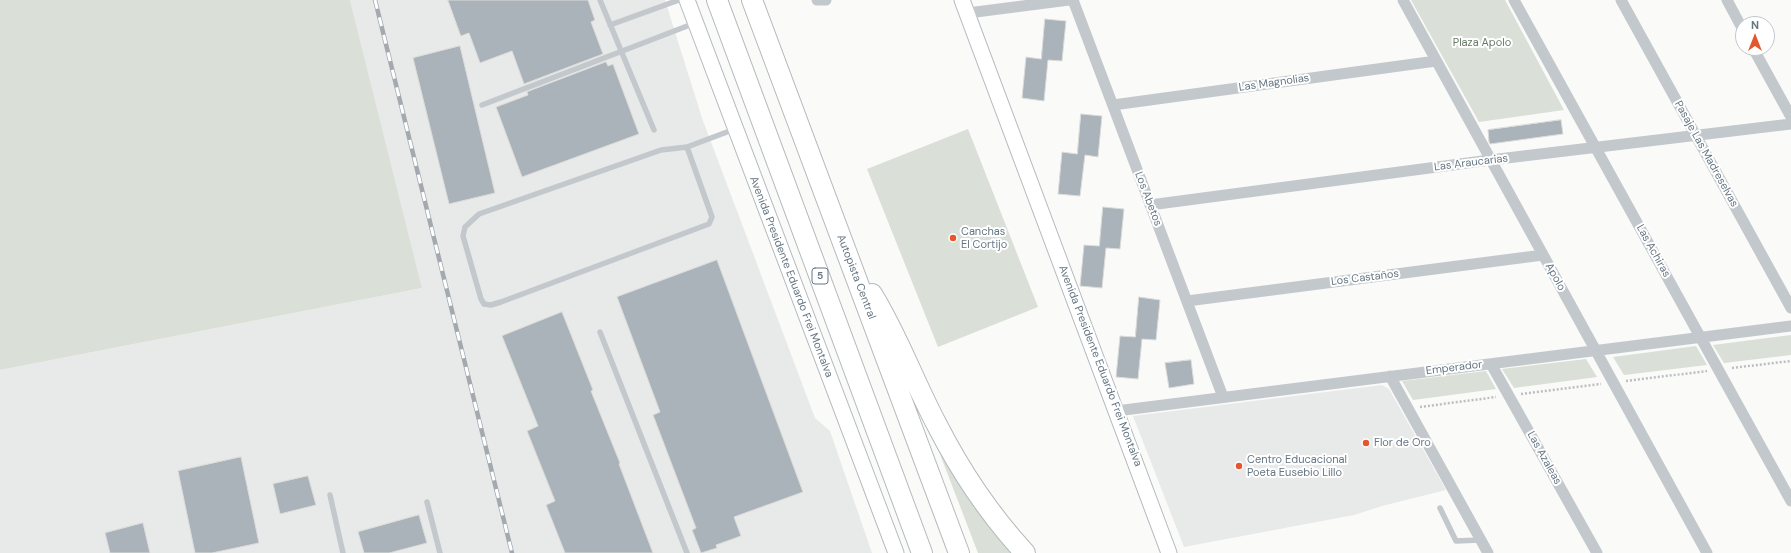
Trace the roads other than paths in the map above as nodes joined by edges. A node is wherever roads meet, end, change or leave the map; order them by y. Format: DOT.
graph roads {
  1 [pos="600,0"];
  2 [pos="679,0"];
  3 [pos="687,0"];
  4 [pos="717,0"];
  5 [pos="752,0"];
  6 [pos="817,0"];
  7 [pos="826,0"];
  8 [pos="1069,0"];
  9 [pos="1073,0"];
  10 [pos="1403,0"];
  11 [pos="1514,0"];
  12 [pos="1621,0"];
  13 [pos="1727,0"];
  14 [pos="965,7"];
  15 [pos="1736,16"];
  16 [pos="696,23"];
  17 [pos="610,25"];
  18 [pos="621,51"];
  19 [pos="1757,56"];
  20 [pos="1436,61"];
  21 [pos="482,105"];
  22 [pos="1113,105"];
  23 [pos="1791,117"];
  24 [pos="1791,124"];
  25 [pos="735,128"];
  26 [pos="654,130"];
  27 [pos="1695,136"];
  28 [pos="687,147"];
  29 [pos="1595,147"];
  30 [pos="1490,160"];
  31 [pos="1150,205"];
  32 [pos="846,252"];
  33 [pos="1543,255"];
  34 [pos="1187,301"];
  35 [pos="1791,308"];
  36 [pos="1791,326"];
  37 [pos="600,332"];
  38 [pos="1701,338"];
  39 [pos="1595,350"];
  40 [pos="1491,364"];
  41 [pos="1390,376"];
  42 [pos="1223,397"];
  43 [pos="1116,411"];
  44 [pos="330,496"];
  45 [pos="1791,501"];
  46 [pos="427,502"];
  47 [pos="1440,508"];
  48 [pos="1480,540"];
  49 [pos="343,553"];
  50 [pos="440,553"];
  51 [pos="687,553"];
  52 [pos="896,553"];
  53 [pos="922,553"];
  54 [pos="959,553"];
  55 [pos="1025,553"];
  56 [pos="1169,553"];
  57 [pos="1488,553"];
  58 [pos="1597,553"];
  59 [pos="1707,553"];
  1 -- 17 [label="lane"];
  2 -- 17 [label="lane"];
  3 -- 16 [label="main road, Avenida Presidente Eduardo Frei Montalva"];
  4 -- 53 [label="highway, 5"];
  5 -- 32 [label="highway, Autopista Central"];
  6 -- 7 [label="street"];
  8 -- 14 [label="street"];
  9 -- 22 [label="street, Los Abetos"];
  10 -- 20 [label="street, Apolo"];
  11 -- 29 [label="street, Las Achiras"];
  12 -- 27 [label="street, Pasaje Las Madreselvas"];
  13 -- 15 [label="street"];
  14 -- 43 [label="main road, Avenida Presidente Eduardo Frei Montalva"];
  16 -- 18 [label="lane"];
  16 -- 25 [label="main road, Avenida Presidente Eduardo Frei Montalva"];
  17 -- 18 [label="lane"];
  18 -- 21 [label="lane"];
  18 -- 26 [label="lane"];
  19 -- 23 [label="street"];
  20 -- 22 [label="street, Las Magnolias"];
  20 -- 30 [label="street, Apolo"];
  22 -- 31 [label="street, Los Abetos"];
  24 -- 27 [label="street, Las Araucarias"];
  25 -- 28 [label="lane"];
  25 -- 52 [label="main road, Avenida Presidente Eduardo Frei Montalva"];
  27 -- 29 [label="street, Las Araucarias"];
  27 -- 35 [label="street, Pasaje Las Madreselvas"];
  28 -- 28 [label="lane"];
  29 -- 30 [label="street, Las Araucarias"];
  29 -- 38 [label="street, Las Achiras"];
  30 -- 31 [label="street, Las Araucarias"];
  30 -- 33 [label="street, Apolo"];
  31 -- 34 [label="street, Los Abetos"];
  32 -- 54 [label="highway, Autopista Central"];
  32 -- 55 [label="highway"];
  33 -- 34 [label="street, Los Castaños"];
  33 -- 39 [label="street, Apolo"];
  34 -- 42 [label="street, Los Abetos"];
  36 -- 38 [label="street, Emperador"];
  37 -- 51 [label="lane"];
  38 -- 39 [label="street, Emperador"];
  38 -- 45 [label="street, Las Achiras"];
  39 -- 40 [label="street, Emperador"];
  39 -- 59 [label="street, Apolo"];
  40 -- 41 [label="street, Emperador"];
  40 -- 58 [label="street, Las Azaleas"];
  41 -- 42 [label="street, Emperador"];
  41 -- 48 [label="street"];
  42 -- 43 [label="street, Emperador"];
  43 -- 56 [label="main road, Avenida Presidente Eduardo Frei Montalva"];
  44 -- 49 [label="lane"];
  46 -- 50 [label="lane"];
  47 -- 48 [label="lane"];
  48 -- 57 [label="street"];
}
